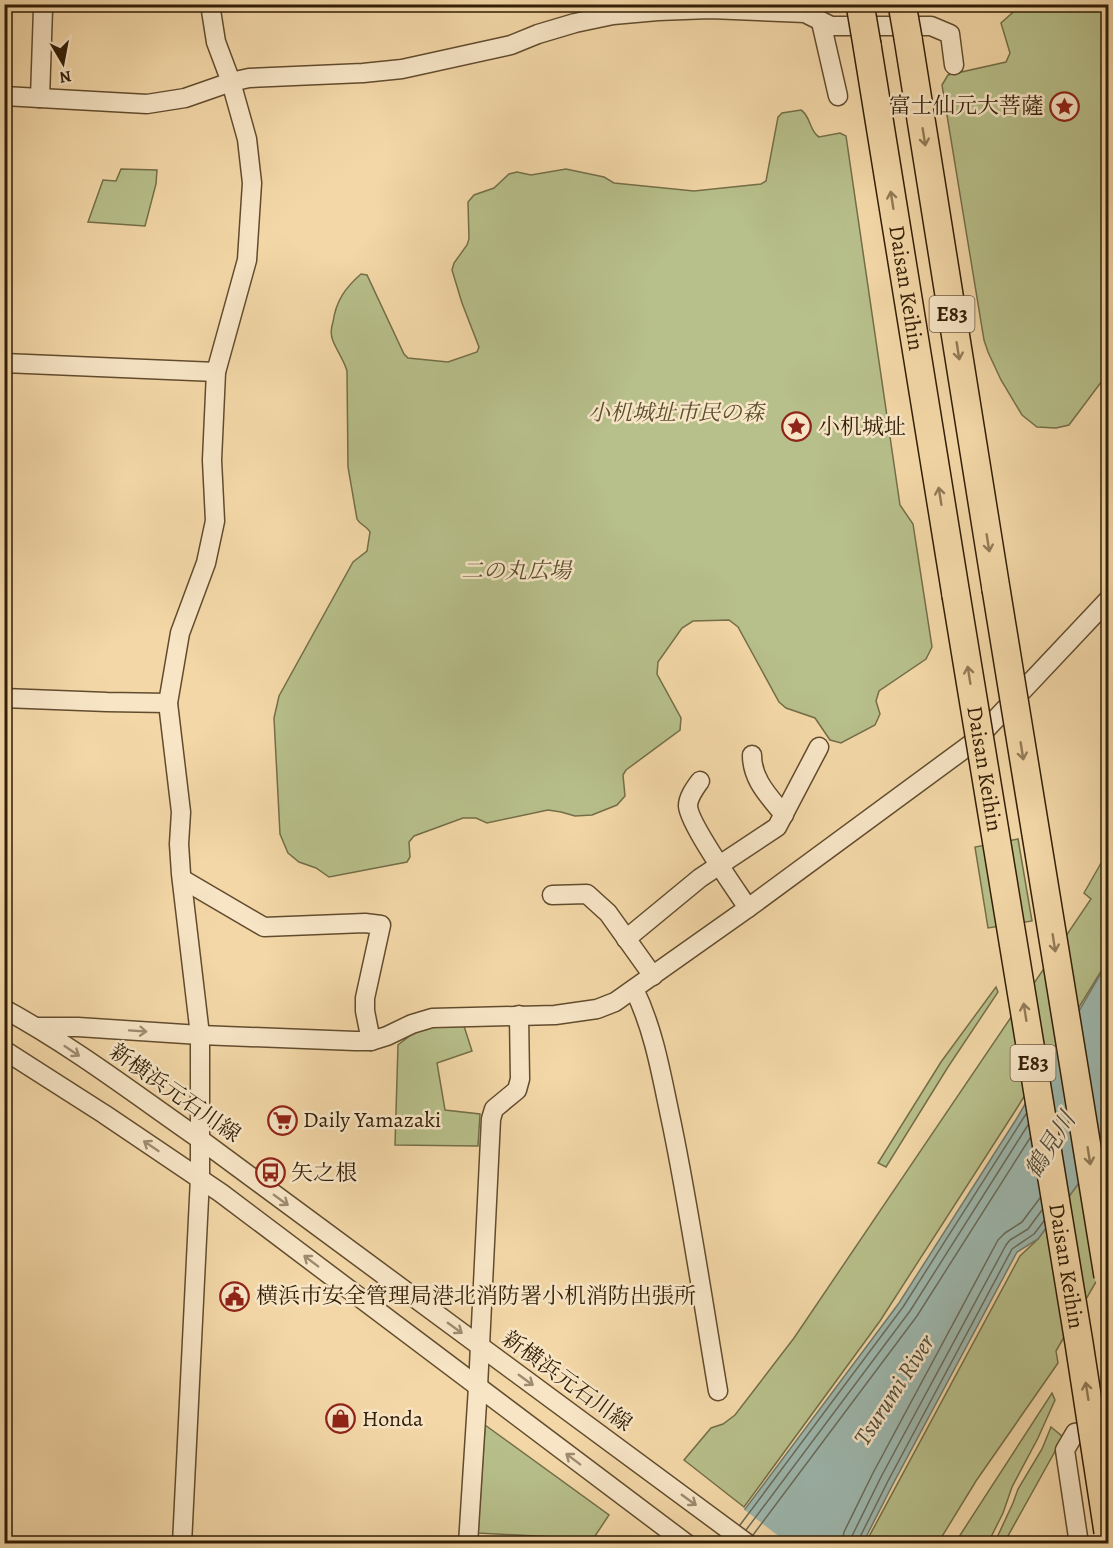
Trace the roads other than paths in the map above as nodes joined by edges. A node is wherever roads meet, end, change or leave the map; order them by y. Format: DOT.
graph roads {
  1 [pos="40,4"];
  2 [pos="210,4"];
  3 [pos="860,4"];
  4 [pos="902,4"];
  5 [pos="821,22"];
  6 [pos="954,65"];
  7 [pos="231,82"];
  8 [pos="4,96"];
  9 [pos="838,96"];
  10 [pos="40,98"];
  11 [pos="4,363"];
  12 [pos="216,372"];
  13 [pos="1108,600"];
  14 [pos="4,698"];
  15 [pos="168,703"];
  16 [pos="819,747"];
  17 [pos="752,755"];
  18 [pos="700,781"];
  19 [pos="784,815"];
  20 [pos="719,864"];
  21 [pos="182,879"];
  22 [pos="552,895"];
  23 [pos="748,908"];
  24 [pos="626,939"];
  25 [pos="652,976"];
  26 [pos="634,989"];
  27 [pos="4,1010"];
  28 [pos="519,1015"];
  29 [pos="37,1027"];
  30 [pos="200,1035"];
  31 [pos="371,1041"];
  32 [pos="4,1050"];
  33 [pos="201,1140"];
  34 [pos="200,1178"];
  35 [pos="1108,1276"];
  36 [pos="479,1346"];
  37 [pos="478,1387"];
  38 [pos="718,1391"];
  39 [pos="1108,1428"];
  40 [pos="1108,1532"];
  41 [pos="182,1544"];
  42 [pos="468,1544"];
  43 [pos="687,1544"];
  44 [pos="748,1544"];
  45 [pos="1078,1544"];
  1 -- 10 [label="street"];
  2 -- 7 [label="street"];
  40 -- 3 [label="highway, Daisan Keihin / E83, one-way, bridge"];
  4 -- 35 [label="highway, Daisan Keihin / E83, one-way, bridge"];
  5 -- 6 [label="street"];
  5 -- 7 [label="street"];
  5 -- 9 [label="street"];
  7 -- 10 [label="street"];
  7 -- 12 [label="street"];
  8 -- 10 [label="street"];
  11 -- 12 [label="street"];
  12 -- 15 [label="street"];
  13 -- 23 [label="street"];
  14 -- 15 [label="street"];
  15 -- 21 [label="street"];
  16 -- 19 [label="street"];
  17 -- 19 [label="street"];
  18 -- 20 [label="street"];
  19 -- 20 [label="street"];
  20 -- 23 [label="street"];
  20 -- 24 [label="street"];
  21 -- 30 [label="street"];
  21 -- 31 [label="street"];
  22 -- 24 [label="street"];
  23 -- 25 [label="street"];
  24 -- 25 [label="street"];
  25 -- 26 [label="street"];
  26 -- 28 [label="street"];
  26 -- 38 [label="street"];
  27 -- 29 [label="street, 新横浜元石川線"];
  28 -- 31 [label="street"];
  28 -- 36 [label="street"];
  29 -- 30 [label="street, one-way"];
  29 -- 33 [label="street, 新横浜元石川線, one-way"];
  30 -- 31 [label="street"];
  30 -- 33 [label="street"];
  34 -- 32 [label="street, one-way"];
  33 -- 34 [label="street"];
  33 -- 36 [label="street, 新横浜元石川線, one-way"];
  37 -- 34 [label="street, one-way"];
  34 -- 41 [label="street"];
  36 -- 37 [label="street"];
  36 -- 44 [label="street, 新横浜元石川線, one-way"];
  37 -- 42 [label="street"];
  43 -- 37 [label="street, one-way"];
  39 -- 45 [label="street"];
}
